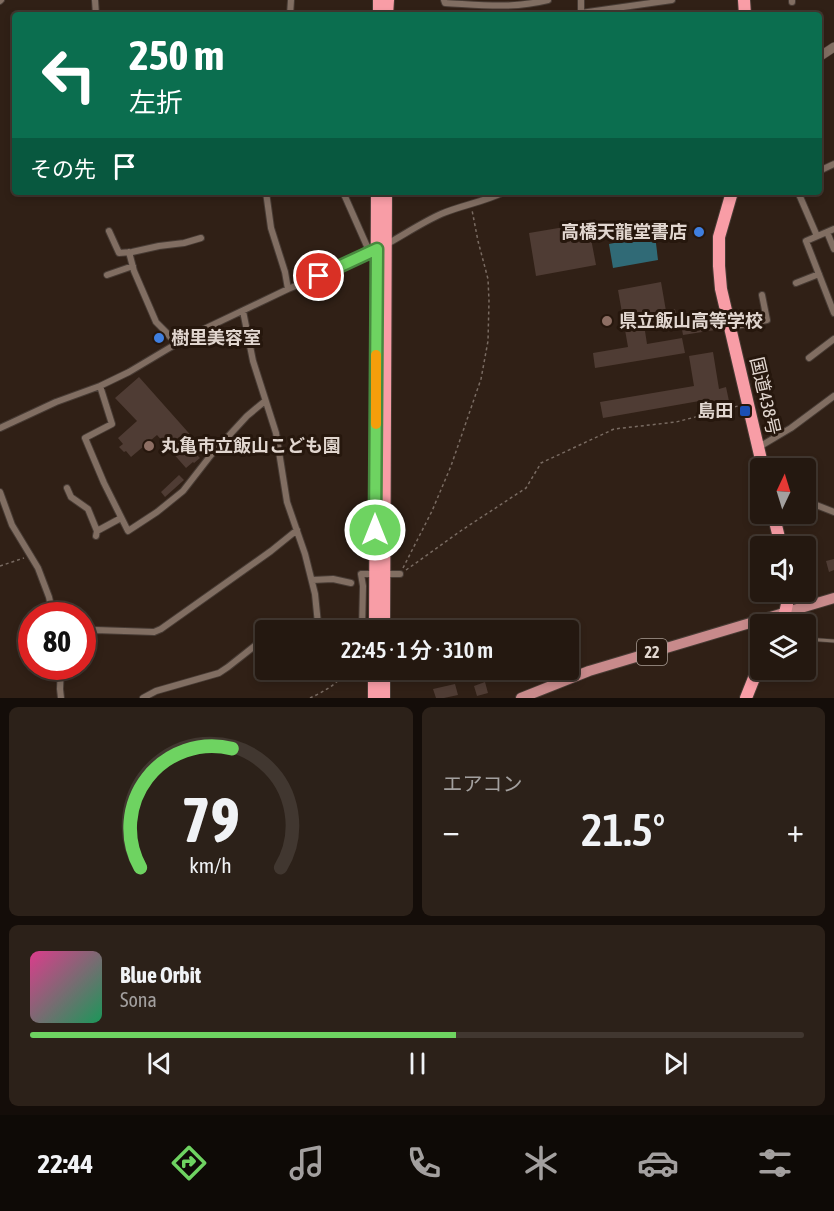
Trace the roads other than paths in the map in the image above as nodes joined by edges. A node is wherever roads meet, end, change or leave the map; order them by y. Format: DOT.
graph roads {
  1 [pos="444,0"];
  2 [pos="548,0"];
  3 [pos="672,0"];
  4 [pos="594,12"];
  5 [pos="266,195"];
  6 [pos="345,195"];
  7 [pos="377,195"];
  8 [pos="386,195"];
  9 [pos="497,195"];
  10 [pos="731,195"];
  11 [pos="799,195"];
  12 [pos="109,231"];
  13 [pos="830,231"];
  14 [pos="817,236"];
  15 [pos="201,238"];
  16 [pos="378,248"];
  17 [pos="834,249"];
  18 [pos="129,252"];
  19 [pos="133,266"];
  20 [pos="107,274"];
  21 [pos="819,274"];
  22 [pos="796,283"];
  23 [pos="288,289"];
  24 [pos="762,295"];
  25 [pos="243,311"];
  26 [pos="834,313"];
  27 [pos="731,327"];
  28 [pos="834,339"];
  29 [pos="176,344"];
  30 [pos="809,358"];
  31 [pos="100,386"];
  32 [pos="834,396"];
  33 [pos="265,401"];
  34 [pos="0,428"];
  35 [pos="758,447"];
  36 [pos="761,458"];
  37 [pos="67,488"];
  38 [pos="0,492"];
  39 [pos="816,505"];
  40 [pos="834,512"];
  41 [pos="121,518"];
  42 [pos="297,530"];
  43 [pos="379,574"];
  44 [pos="400,574"];
  45 [pos="312,580"];
  46 [pos="351,583"];
  47 [pos="834,598"];
  48 [pos="50,602"];
  49 [pos="792,614"];
  50 [pos="318,620"];
  51 [pos="361,620"];
  52 [pos="376,620"];
  53 [pos="383,620"];
  54 [pos="750,627"];
  55 [pos="96,630"];
  56 [pos="816,640"];
  57 [pos="834,641"];
  58 [pos="255,646"];
  59 [pos="60,680"];
  60 [pos="374,680"];
  61 [pos="384,680"];
  62 [pos="753,680"];
  63 [pos="524,697"];
  64 [pos="61,698"];
  65 [pos="143,698"];
  66 [pos="374,698"];
  67 [pos="384,698"];
  68 [pos="746,698"];
  1 -- 2 [label="street"];
  3 -- 4 [label="street"];
  5 -- 23 [label="street"];
  6 -- 16 [label="street"];
  7 -- 16 [label="highway"];
  8 -- 16 [label="highway"];
  9 -- 16 [label="street"];
  10 -- 27 [label="highway, 国道438号"];
  11 -- 14 [label="street"];
  12 -- 18 [label="street"];
  13 -- 14 [label="street"];
  13 -- 17 [label="street"];
  14 -- 21 [label="street"];
  15 -- 18 [label="street"];
  16 -- 23 [label="street"];
  16 -- 43 [label="highway"];
  18 -- 19 [label="street"];
  19 -- 20 [label="street"];
  19 -- 29 [label="street"];
  21 -- 22 [label="street"];
  21 -- 26 [label="street"];
  23 -- 25 [label="street"];
  24 -- 27 [label="street"];
  25 -- 29 [label="street"];
  25 -- 33 [label="street"];
  27 -- 35 [label="highway, 国道438号"];
  28 -- 30 [label="street"];
  29 -- 31 [label="street"];
  31 -- 34 [label="street"];
  31 -- 41 [label="street"];
  32 -- 35 [label="street"];
  33 -- 41 [label="street"];
  33 -- 42 [label="street"];
  35 -- 36 [label="highway, 国道438号"];
  37 -- 41 [label="street"];
  38 -- 48 [label="street"];
  39 -- 40 [label="street"];
  42 -- 45 [label="street"];
  42 -- 55 [label="street"];
  43 -- 44 [label="street"];
  43 -- 51 [label="street"];
  43 -- 52 [label="highway"];
  43 -- 53 [label="highway"];
  45 -- 46 [label="street"];
  45 -- 50 [label="street"];
  47 -- 49 [label="main road, 22"];
  54 -- 63 [label="main road, 22"];
  56 -- 57 [label="lane"];
  58 -- 65 [label="street"];
  59 -- 64 [label="street"];
  60 -- 66 [label="highway"];
  61 -- 67 [label="highway"];
  62 -- 68 [label="highway"];
}
